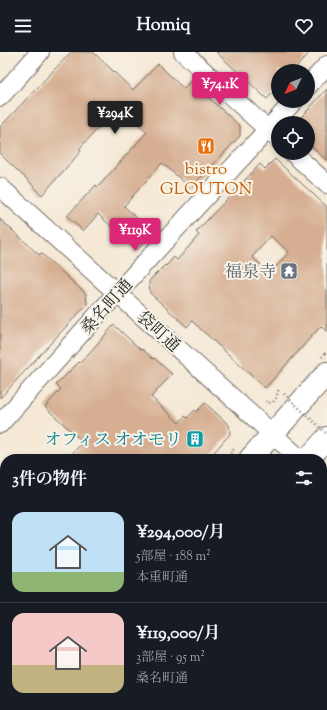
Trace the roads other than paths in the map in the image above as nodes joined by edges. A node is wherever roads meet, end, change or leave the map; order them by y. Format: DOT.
graph roads {
  1 [pos="40,52"];
  2 [pos="183,52"];
  3 [pos="327,65"];
  4 [pos="315,78"];
  5 [pos="0,97"];
  6 [pos="271,132"];
  7 [pos="271,136"];
  8 [pos="301,160"];
  9 [pos="327,184"];
  10 [pos="0,187"];
  11 [pos="117,293"];
  12 [pos="327,373"];
  13 [pos="0,424"];
  14 [pos="272,434"];
  15 [pos="327,438"];
  16 [pos="254,454"];
  17 [pos="294,454"];
  18 [pos="313,454"];
  1 -- 5 [label="street"];
  2 -- 6 [label="street"];
  3 -- 4 [label="street"];
  7 -- 11 [label="street, 桑名町通"];
  8 -- 9 [label="street"];
  10 -- 11 [label="street, 袋町通"];
  11 -- 13 [label="street, 桑名町通"];
  11 -- 14 [label="street, 袋町通"];
  12 -- 14 [label="highway"];
  14 -- 16 [label="highway"];
  14 -- 17 [label="street, 袋町通"];
  15 -- 18 [label="highway"];
}
